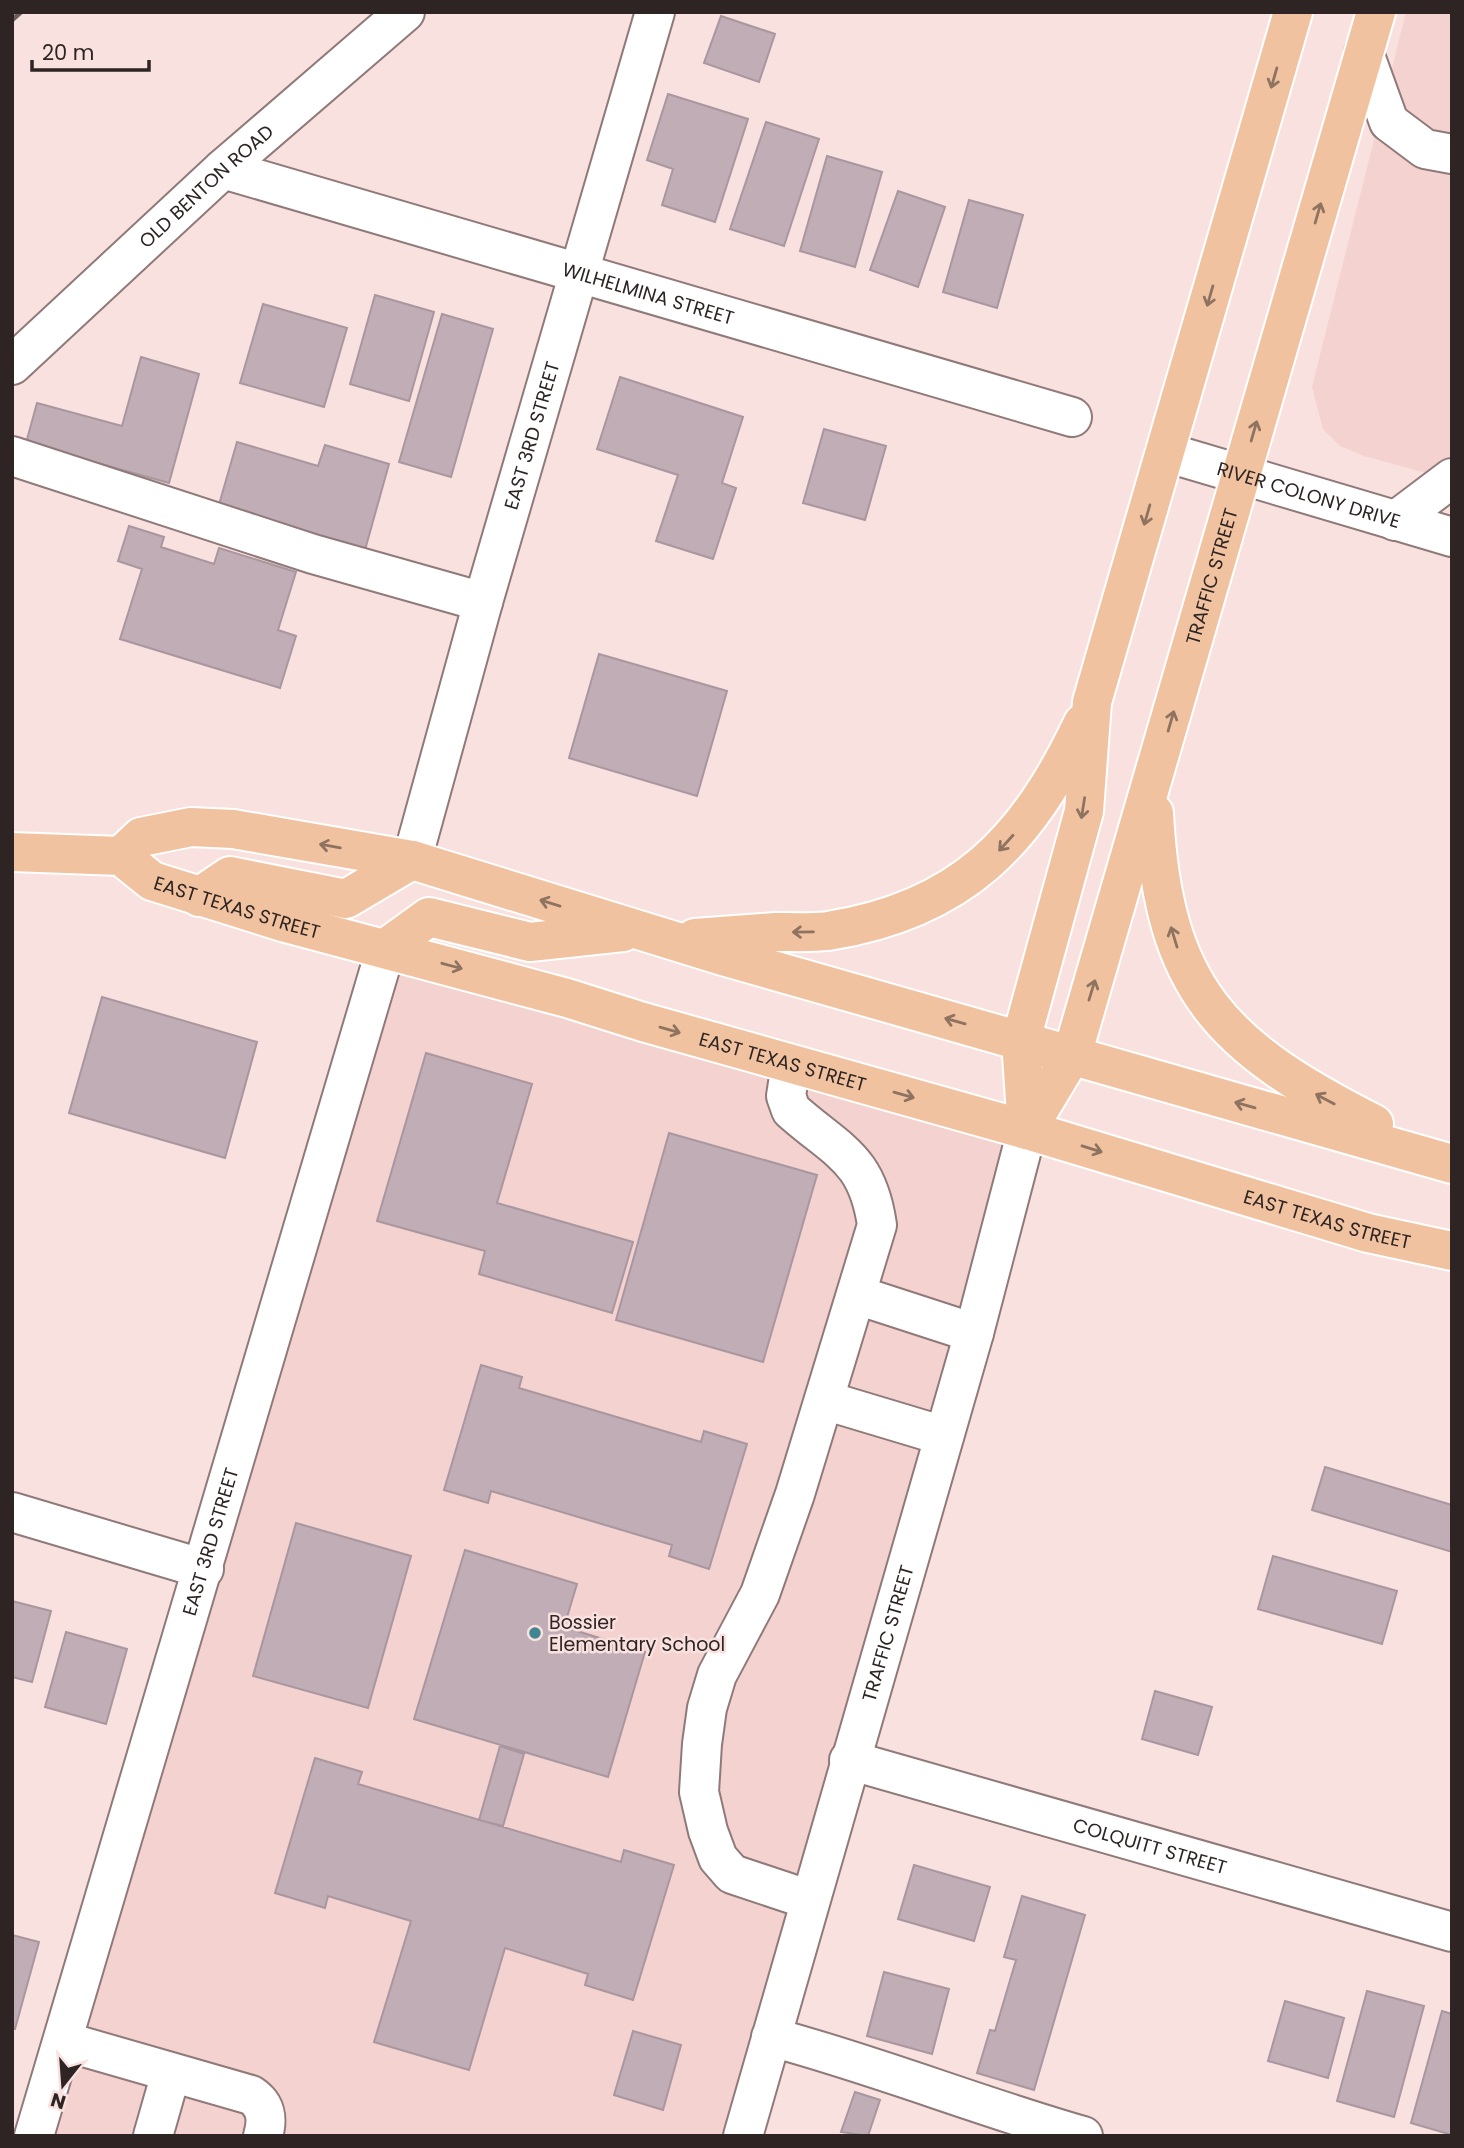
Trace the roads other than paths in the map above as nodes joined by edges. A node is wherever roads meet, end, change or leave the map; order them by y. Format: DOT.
graph roads {
  1 [pos="405,12"];
  2 [pos="655,12"];
  3 [pos="1293,12"];
  4 [pos="1376,12"];
  5 [pos="1364,53"];
  6 [pos="1452,154"];
  7 [pos="223,169"];
  8 [pos="580,271"];
  9 [pos="12,365"];
  10 [pos="1072,417"];
  11 [pos="1165,452"];
  12 [pos="12,456"];
  13 [pos="1242,475"];
  14 [pos="1452,478"];
  15 [pos="1395,521"];
  16 [pos="1452,537"];
  17 [pos="483,602"];
  18 [pos="1092,702"];
  19 [pos="1153,786"];
  20 [pos="12,852"];
  21 [pos="121,856"];
  22 [pos="412,860"];
  23 [pos="199,897"];
  24 [pos="655,935"];
  25 [pos="386,948"];
  26 [pos="1021,1040"];
  27 [pos="1072,1055"];
  28 [pos="791,1064"];
  29 [pos="1027,1130"];
  30 [pos="1451,1164"];
  31 [pos="1368,1233"];
  32 [pos="1452,1251"];
  33 [pos="1452,1269"];
  34 [pos="857,1295"];
  35 [pos="974,1333"];
  36 [pos="824,1400"];
  37 [pos="944,1436"];
  38 [pos="12,1513"];
  39 [pos="204,1569"];
  40 [pos="849,1760"];
  41 [pos="810,1900"];
  42 [pos="1452,1932"];
  43 [pos="771,2037"];
  44 [pos="63,2041"];
  45 [pos="171,2073"];
  46 [pos="12,2128"];
  47 [pos="35,2135"];
  48 [pos="153,2136"];
  49 [pos="263,2136"];
  50 [pos="743,2136"];
  51 [pos="1083,2136"];
  1 -- 7 [label="street, OLD BENTON ROAD"];
  2 -- 8 [label="street, EAST 3RD STREET"];
  3 -- 11 [label="main road, TRAFFIC STREET, one-way"];
  4 -- 5 [label="main road, TRAFFIC STREET"];
  5 -- 6 [label="street"];
  13 -- 5 [label="main road, TRAFFIC STREET, one-way"];
  7 -- 8 [label="street, WILHELMINA STREET"];
  7 -- 9 [label="street, OLD BENTON ROAD"];
  8 -- 10 [label="street, WILHELMINA STREET"];
  8 -- 17 [label="street, EAST 3RD STREET"];
  11 -- 13 [label="street, RIVER COLONY DRIVE"];
  11 -- 18 [label="main road, TRAFFIC STREET, one-way"];
  12 -- 17 [label="street"];
  13 -- 15 [label="street, RIVER COLONY DRIVE"];
  19 -- 13 [label="main road, TRAFFIC STREET, one-way"];
  14 -- 15 [label="street"];
  15 -- 16 [label="street, RIVER COLONY DRIVE"];
  17 -- 22 [label="street, EAST 3RD STREET"];
  18 -- 24 [label="main road, one-way"];
  18 -- 26 [label="main road, TRAFFIC STREET, one-way"];
  27 -- 19 [label="main road, TRAFFIC STREET, one-way"];
  30 -- 19 [label="main road, one-way"];
  20 -- 21 [label="main road"];
  22 -- 21 [label="main road, one-way"];
  21 -- 23 [label="main road, EAST TEXAS STREET"];
  22 -- 23 [label="main road"];
  24 -- 22 [label="main road, one-way"];
  23 -- 25 [label="main road, EAST TEXAS STREET"];
  24 -- 25 [label="main road"];
  26 -- 24 [label="main road, one-way"];
  25 -- 28 [label="main road, EAST TEXAS STREET, one-way"];
  25 -- 39 [label="street, EAST 3RD STREET"];
  26 -- 27 [label="main road"];
  26 -- 29 [label="main road, TRAFFIC STREET"];
  27 -- 29 [label="main road, TRAFFIC STREET"];
  30 -- 27 [label="main road, one-way"];
  28 -- 29 [label="main road, EAST TEXAS STREET, one-way"];
  28 -- 34 [label="street"];
  29 -- 31 [label="main road, EAST TEXAS STREET, one-way"];
  29 -- 35 [label="street, TRAFFIC STREET"];
  31 -- 32 [label="main road, EAST TEXAS STREET"];
  31 -- 33 [label="street"];
  34 -- 35 [label="street"];
  34 -- 36 [label="street"];
  35 -- 37 [label="street, TRAFFIC STREET"];
  36 -- 37 [label="street"];
  36 -- 41 [label="street"];
  37 -- 40 [label="street, TRAFFIC STREET"];
  38 -- 39 [label="street"];
  39 -- 44 [label="street, EAST 3RD STREET"];
  40 -- 41 [label="street, TRAFFIC STREET"];
  40 -- 42 [label="street, COLQUITT STREET"];
  41 -- 43 [label="street, TRAFFIC STREET"];
  43 -- 50 [label="street, TRAFFIC STREET"];
  43 -- 51 [label="street"];
  44 -- 45 [label="street"];
  44 -- 47 [label="street, EAST 3RD STREET"];
  45 -- 48 [label="street"];
  45 -- 49 [label="street"];
  46 -- 47 [label="street"];
}
